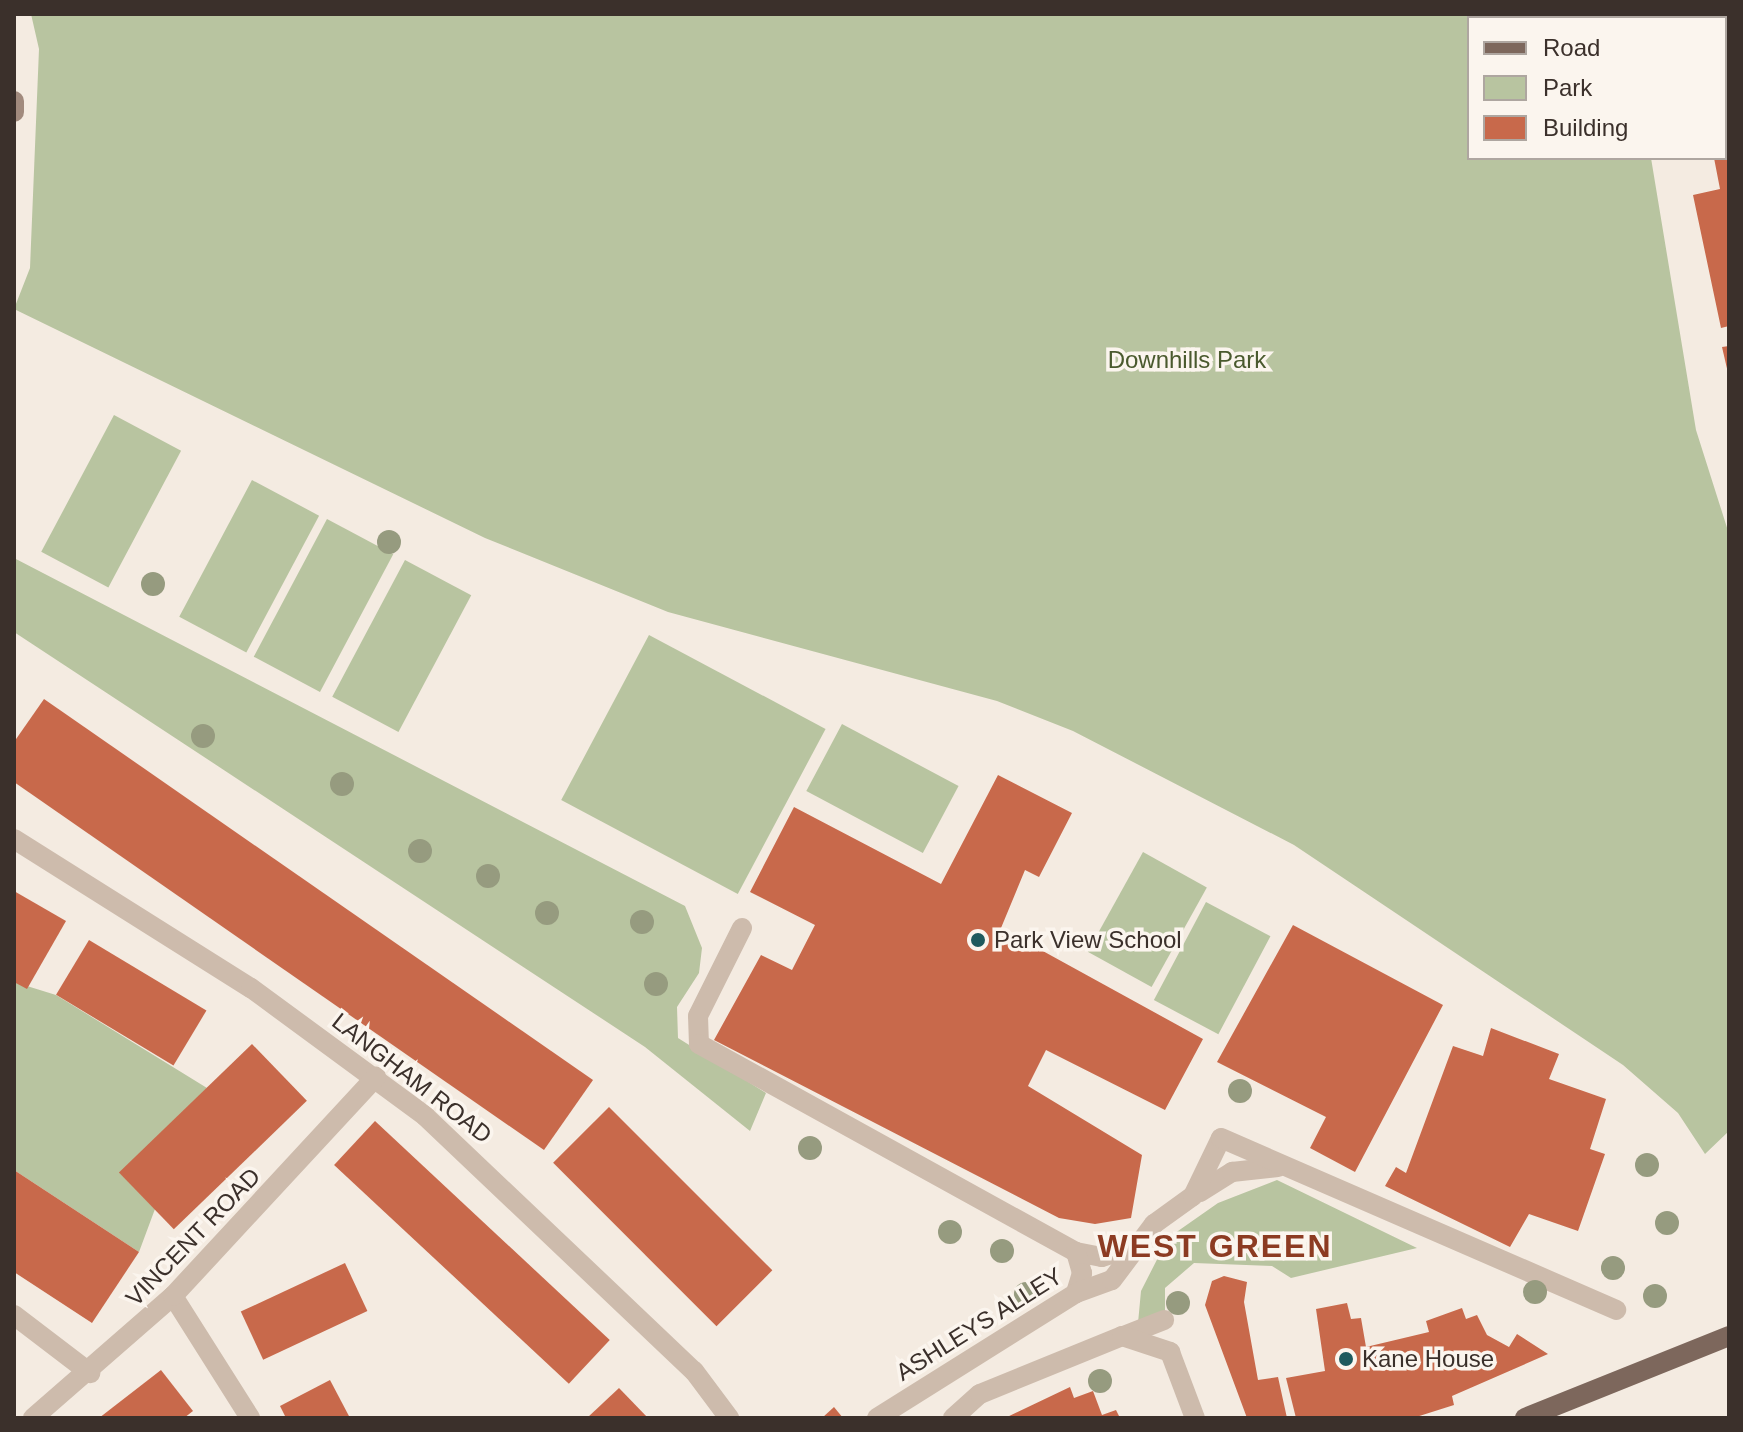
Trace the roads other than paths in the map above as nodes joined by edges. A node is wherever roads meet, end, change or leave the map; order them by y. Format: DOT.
graph roads {
  1 [pos="14,101"];
  2 [pos="14,112"];
  3 [pos="14,839"];
  4 [pos="742,928"];
  5 [pos="376,1077"];
  6 [pos="1283,1167"];
  7 [pos="1193,1196"];
  8 [pos="1133,1247"];
  9 [pos="1076,1252"];
  10 [pos="1076,1293"];
  11 [pos="173,1296"];
  12 [pos="1616,1310"];
  13 [pos="14,1315"];
  14 [pos="1164,1320"];
  15 [pos="1122,1336"];
  16 [pos="1729,1336"];
  17 [pos="90,1373"];
  18 [pos="33,1418"];
  19 [pos="250,1418"];
  20 [pos="729,1418"];
  21 [pos="877,1418"];
  22 [pos="953,1418"];
  23 [pos="1195,1418"];
  24 [pos="1525,1418"];
  1 -- 2 [label="main road"];
  3 -- 5 [label="street, LANGHAM ROAD"];
  4 -- 9 [label="street"];
  5 -- 11 [label="street, VINCENT ROAD"];
  5 -- 20 [label="street, LANGHAM ROAD"];
  6 -- 7 [label="street"];
  6 -- 7 [label="street"];
  6 -- 12 [label="street"];
  7 -- 8 [label="street"];
  8 -- 9 [label="street"];
  8 -- 10 [label="street, ASHLEYS ALLEY"];
  9 -- 10 [label="street"];
  10 -- 21 [label="street, ASHLEYS ALLEY"];
  11 -- 17 [label="street, VINCENT ROAD"];
  11 -- 19 [label="street"];
  13 -- 17 [label="street"];
  14 -- 15 [label="street"];
  15 -- 22 [label="street"];
  15 -- 23 [label="street"];
  16 -- 24 [label="main road"];
  17 -- 18 [label="street, VINCENT ROAD"];
}
